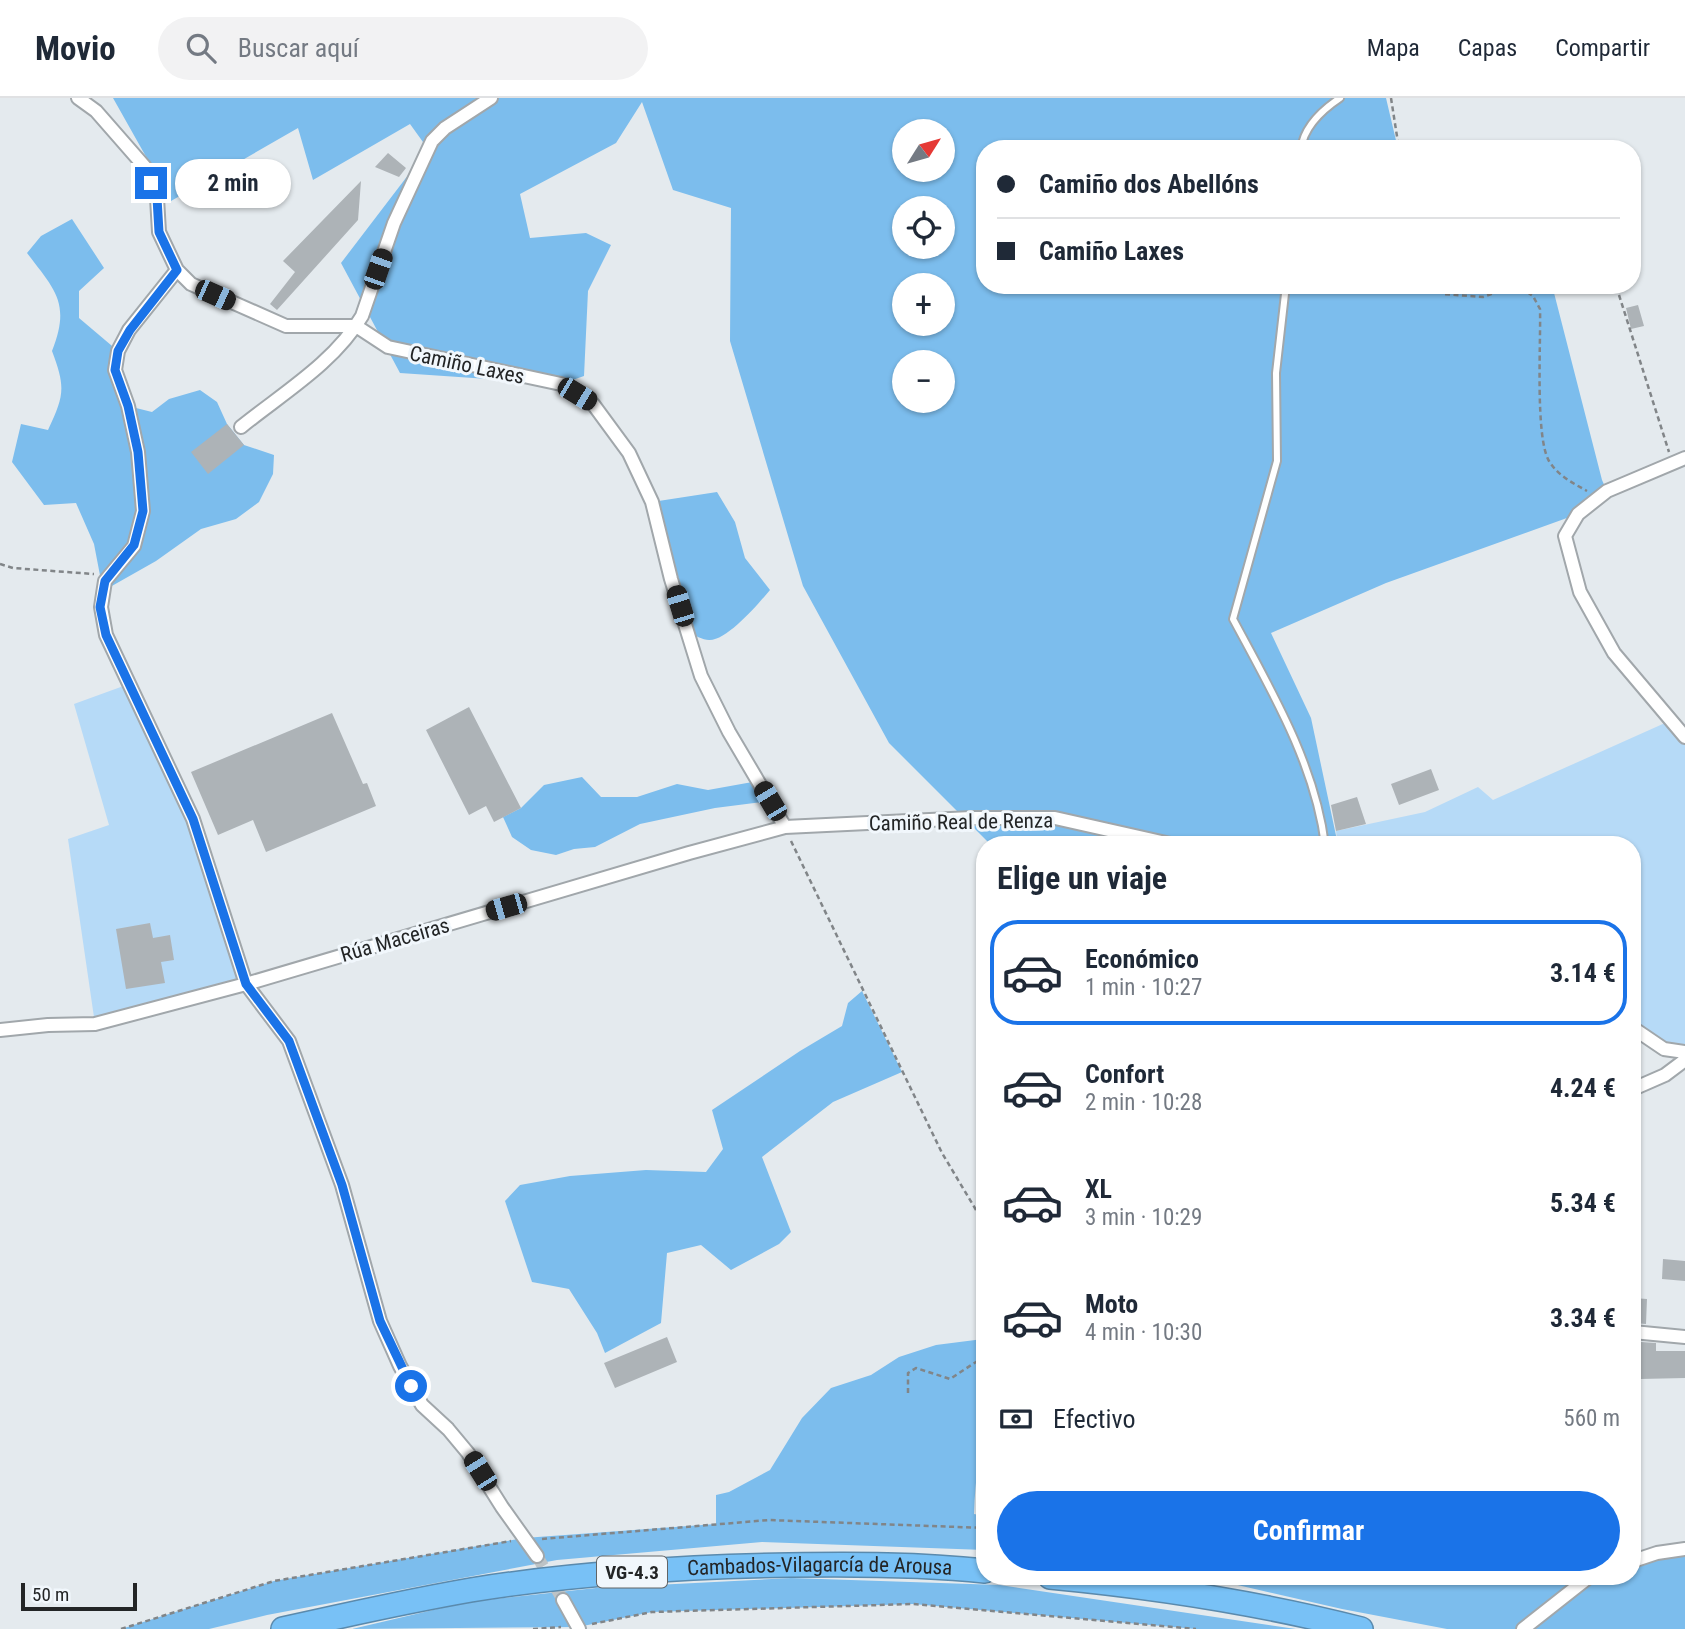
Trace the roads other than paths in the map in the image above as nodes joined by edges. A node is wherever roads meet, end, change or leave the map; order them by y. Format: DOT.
graph roads {
  1 [pos="78,98"];
  2 [pos="491,98"];
  3 [pos="1340,98"];
  4 [pos="1302,140"];
  5 [pos="177,270"];
  6 [pos="1285,294"];
  7 [pos="356,326"];
  8 [pos="242,426"];
  9 [pos="1685,458"];
  10 [pos="1685,737"];
  11 [pos="785,827"];
  12 [pos="1135,836"];
  13 [pos="1323,836"];
  14 [pos="246,984"];
  15 [pos="0,1030"];
  16 [pos="1641,1033"];
  17 [pos="1685,1052"];
  18 [pos="1685,1060"];
  19 [pos="1641,1085"];
  20 [pos="1641,1333"];
  21 [pos="1685,1337"];
  22 [pos="1685,1549"];
  23 [pos="537,1556"];
  24 [pos="1641,1558"];
  25 [pos="976,1570"];
  26 [pos="1124,1585"];
  27 [pos="1579,1585"];
  28 [pos="563,1600"];
  29 [pos="1525,1627"];
  30 [pos="579,1628"];
  31 [pos="283,1629"];
  32 [pos="1361,1629"];
  1 -- 5 [label="street"];
  2 -- 7 [label="street"];
  3 -- 4 [label="lane"];
  5 -- 7 [label="street"];
  5 -- 14 [label="street"];
  6 -- 13 [label="lane"];
  7 -- 8 [label="street"];
  7 -- 11 [label="street, Camiño Laxes"];
  9 -- 10 [label="street"];
  11 -- 12 [label="street, Camiño Real de Renza"];
  11 -- 14 [label="street, Rúa Maceiras"];
  14 -- 15 [label="street, Rúa Maceiras"];
  14 -- 23 [label="street"];
  16 -- 17 [label="street"];
  18 -- 19 [label="street"];
  20 -- 21 [label="street"];
  22 -- 24 [label="street"];
  25 -- 31 [label="highway, Cambados-Vilagarcía de Arousa / VG-4.3"];
  26 -- 32 [label="highway"];
  27 -- 29 [label="street"];
  28 -- 30 [label="street"];
}
